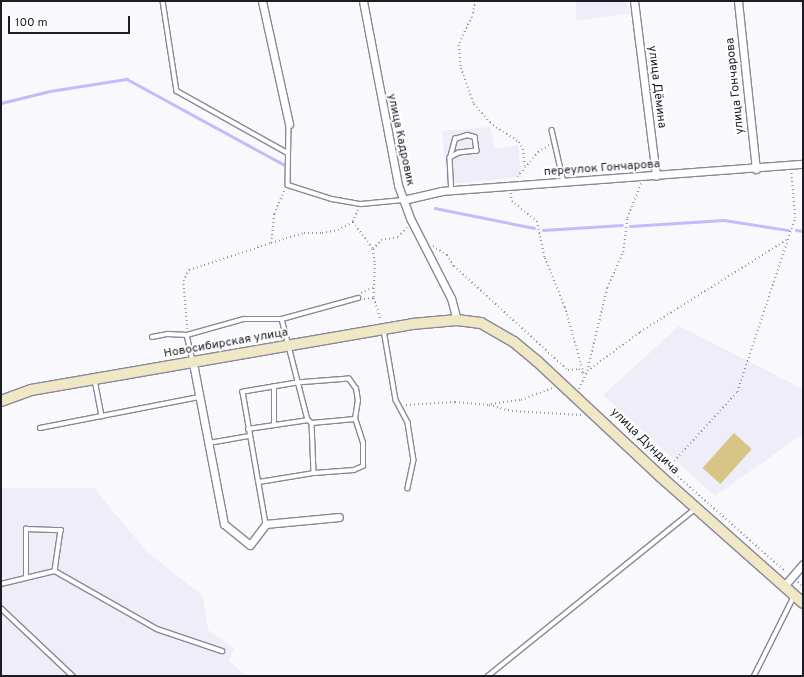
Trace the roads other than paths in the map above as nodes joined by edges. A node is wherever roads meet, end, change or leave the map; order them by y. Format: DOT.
graph roads {
  1 [pos="163,1"];
  2 [pos="262,1"];
  3 [pos="363,1"];
  4 [pos="634,1"];
  5 [pos="738,1"];
  6 [pos="289,124"];
  7 [pos="552,130"];
  8 [pos="288,154"];
  9 [pos="450,158"];
  10 [pos="803,164"];
  11 [pos="756,169"];
  12 [pos="656,176"];
  13 [pos="564,183"];
  14 [pos="452,191"];
  15 [pos="403,200"];
  16 [pos="358,298"];
  17 [pos="282,319"];
  18 [pos="457,320"];
  19 [pos="384,329"];
  20 [pos="187,335"];
  21 [pos="152,337"];
  22 [pos="290,346"];
  23 [pos="193,363"];
  24 [pos="95,379"];
  25 [pos="297,383"];
  26 [pos="274,387"];
  27 [pos="200,397"];
  28 [pos="1,402"];
  29 [pos="102,416"];
  30 [pos="355,419"];
  31 [pos="308,420"];
  32 [pos="312,423"];
  33 [pos="274,425"];
  34 [pos="40,428"];
  35 [pos="248,429"];
  36 [pos="249,436"];
  37 [pos="209,443"];
  38 [pos="314,473"];
  39 [pos="259,482"];
  40 [pos="408,488"];
  41 [pos="696,508"];
  42 [pos="339,517"];
  43 [pos="266,524"];
  44 [pos="803,564"];
  45 [pos="55,571"];
  46 [pos="26,578"];
  47 [pos="1,584"];
  48 [pos="784,586"];
  49 [pos="794,596"];
  50 [pos="803,603"];
  51 [pos="1,608"];
  52 [pos="222,651"];
  53 [pos="73,676"];
  54 [pos="488,676"];
  55 [pos="754,676"];
  1 -- 8 [label="lane"];
  2 -- 6 [label="street"];
  3 -- 15 [label="street, улица Кадровик"];
  4 -- 12 [label="street, улица Дёмина"];
  5 -- 11 [label="street, улица Гончарова"];
  6 -- 8 [label="lane"];
  7 -- 13 [label="lane"];
  8 -- 15 [label="lane"];
  9 -- 9 [label="lane"];
  9 -- 14 [label="lane"];
  10 -- 11 [label="street, переулок Гончарова"];
  11 -- 12 [label="street, переулок Гончарова"];
  12 -- 13 [label="street, переулок Гончарова"];
  13 -- 14 [label="street, переулок Гончарова"];
  14 -- 15 [label="street, переулок Гончарова"];
  15 -- 18 [label="street, улица Кадровик"];
  16 -- 17 [label="lane"];
  17 -- 20 [label="lane"];
  17 -- 22 [label="lane"];
  18 -- 19 [label="main road, Новосибирская улица"];
  18 -- 41 [label="main road, улица Дундича"];
  19 -- 22 [label="main road, Новосибирская улица"];
  19 -- 40 [label="lane"];
  20 -- 21 [label="lane"];
  20 -- 23 [label="lane"];
  22 -- 23 [label="main road, Новосибирская улица"];
  22 -- 25 [label="lane"];
  23 -- 24 [label="main road, Новосибирская улица"];
  23 -- 27 [label="street"];
  24 -- 28 [label="main road, Новосибирская улица"];
  24 -- 29 [label="lane"];
  25 -- 26 [label="lane"];
  25 -- 30 [label="lane"];
  25 -- 31 [label="lane"];
  26 -- 33 [label="lane"];
  26 -- 35 [label="lane"];
  27 -- 29 [label="lane"];
  27 -- 37 [label="street"];
  29 -- 34 [label="lane"];
  30 -- 32 [label="lane"];
  30 -- 38 [label="lane"];
  31 -- 32 [label="lane"];
  31 -- 33 [label="lane"];
  32 -- 38 [label="lane"];
  33 -- 35 [label="lane"];
  35 -- 36 [label="lane"];
  36 -- 37 [label="lane"];
  36 -- 39 [label="lane"];
  37 -- 43 [label="street"];
  38 -- 39 [label="lane"];
  39 -- 43 [label="lane"];
  41 -- 48 [label="main road, улица Дундича"];
  41 -- 54 [label="lane"];
  42 -- 43 [label="street"];
  44 -- 48 [label="street"];
  45 -- 46 [label="lane"];
  45 -- 46 [label="lane"];
  45 -- 52 [label="lane"];
  46 -- 47 [label="lane"];
  48 -- 49 [label="main road, улица Дундича"];
  49 -- 50 [label="main road, улица Дундича"];
  49 -- 55 [label="lane"];
  51 -- 53 [label="lane"];
}
